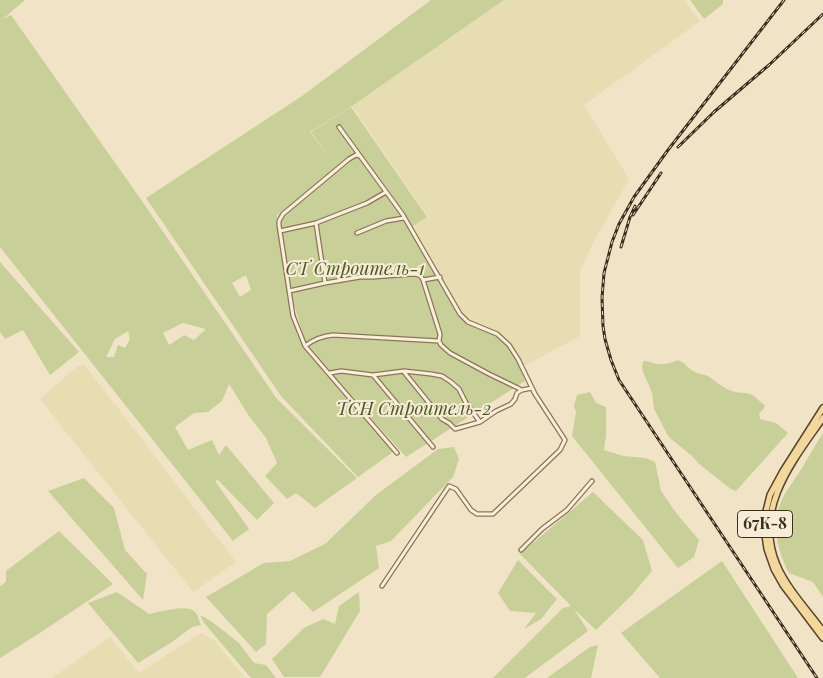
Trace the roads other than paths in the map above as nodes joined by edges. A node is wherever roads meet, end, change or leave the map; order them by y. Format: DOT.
graph roads {
  1 [pos="339,127"];
  2 [pos="361,156"];
  3 [pos="386,192"];
  4 [pos="404,218"];
  5 [pos="316,224"];
  6 [pos="280,231"];
  7 [pos="357,233"];
  8 [pos="440,277"];
  9 [pos="423,280"];
  10 [pos="325,283"];
  11 [pos="289,291"];
  12 [pos="439,341"];
  13 [pos="305,346"];
  14 [pos="404,372"];
  15 [pos="330,373"];
  16 [pos="373,375"];
  17 [pos="532,388"];
  18 [pos="522,390"];
  19 [pos="823,408"];
  20 [pos="823,418"];
  21 [pos="480,422"];
  22 [pos="433,447"];
  23 [pos="397,454"];
  24 [pos="592,481"];
  25 [pos="521,550"];
  26 [pos="382,586"];
  27 [pos="823,631"];
  28 [pos="823,638"];
  1 -- 2 [label="street"];
  2 -- 3 [label="street"];
  2 -- 6 [label="street"];
  3 -- 4 [label="street"];
  3 -- 5 [label="street"];
  4 -- 7 [label="street"];
  4 -- 8 [label="street"];
  5 -- 6 [label="street"];
  5 -- 10 [label="street"];
  6 -- 11 [label="street"];
  8 -- 9 [label="street"];
  8 -- 17 [label="street"];
  9 -- 10 [label="street"];
  9 -- 12 [label="street"];
  10 -- 11 [label="street"];
  11 -- 13 [label="street"];
  12 -- 13 [label="street"];
  12 -- 18 [label="street"];
  13 -- 15 [label="street"];
  14 -- 16 [label="street"];
  14 -- 21 [label="street"];
  14 -- 21 [label="street"];
  15 -- 16 [label="street"];
  15 -- 23 [label="street"];
  16 -- 22 [label="street"];
  17 -- 18 [label="street"];
  17 -- 26 [label="street"];
  18 -- 21 [label="street"];
  19 -- 28 [label="main road, 67К-8"];
  20 -- 27 [label="main road, 67К-8"];
  24 -- 25 [label="street"];
}
